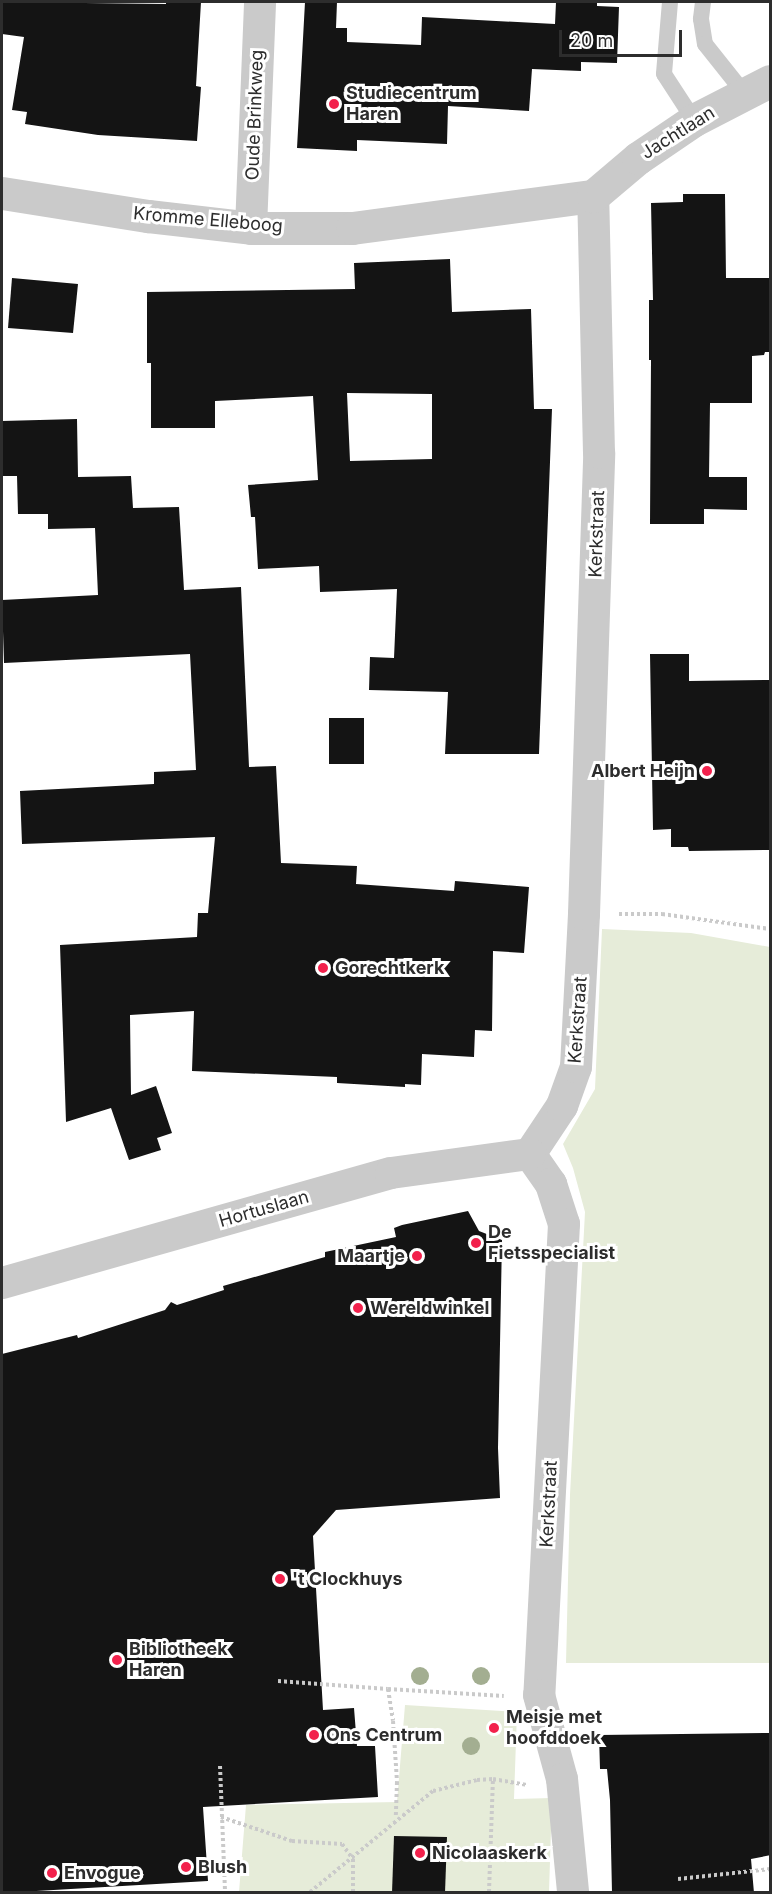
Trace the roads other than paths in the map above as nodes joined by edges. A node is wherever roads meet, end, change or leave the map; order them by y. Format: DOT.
graph roads {
  1 [pos="260,2"];
  2 [pos="670,2"];
  3 [pos="703,2"];
  4 [pos="757,87"];
  5 [pos="694,120"];
  6 [pos="2,194"];
  7 [pos="593,196"];
  8 [pos="250,228"];
  9 [pos="530,1154"];
  10 [pos="2,1283"];
  11 [pos="573,1893"];
  1 -- 8 [label="street, Oude Brinkweg"];
  2 -- 5 [label="lane"];
  3 -- 4 [label="lane"];
  4 -- 5 [label="street, Jachtlaan"];
  5 -- 7 [label="street, Jachtlaan"];
  6 -- 8 [label="street, Kromme Elleboog"];
  7 -- 8 [label="street, Kromme Elleboog"];
  7 -- 9 [label="street, Kerkstraat"];
  9 -- 10 [label="street, Hortuslaan"];
  9 -- 11 [label="street, Kerkstraat"];
}
